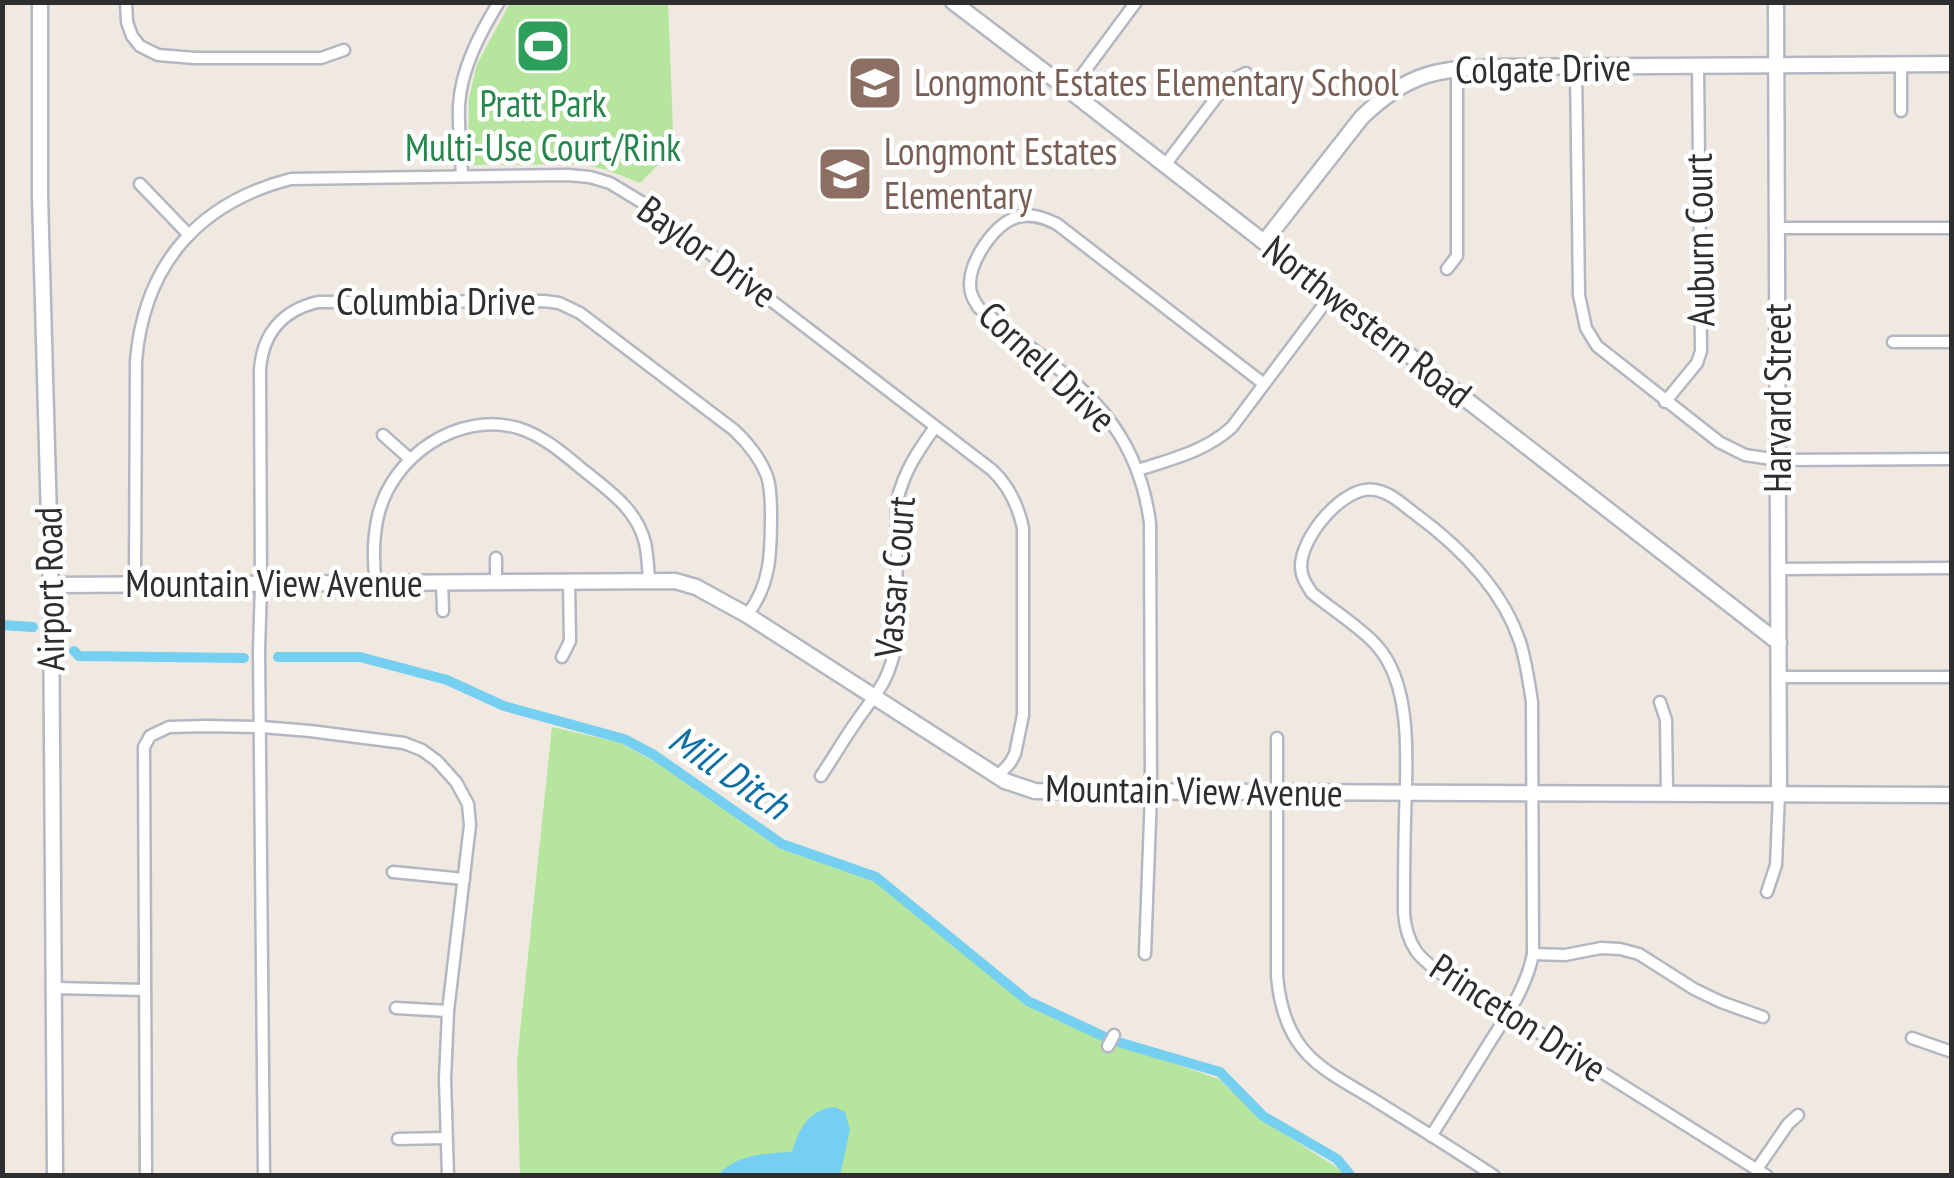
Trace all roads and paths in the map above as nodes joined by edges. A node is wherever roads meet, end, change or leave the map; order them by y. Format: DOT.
graph roads {
  1 [pos="40,2"];
  2 [pos="126,2"];
  3 [pos="498,2"];
  4 [pos="953,2"];
  5 [pos="1136,2"];
  6 [pos="1776,2"];
  7 [pos="344,50"];
  8 [pos="1900,64"];
  9 [pos="1952,64"];
  10 [pos="1576,66"];
  11 [pos="1698,66"];
  12 [pos="1778,66"];
  13 [pos="1457,68"];
  14 [pos="1246,73"];
  15 [pos="1070,91"];
  16 [pos="1902,111"];
  17 [pos="1165,165"];
  18 [pos="462,176"];
  19 [pos="140,184"];
  20 [pos="1777,228"];
  21 [pos="1952,228"];
  22 [pos="189,234"];
  23 [pos="1264,242"];
  24 [pos="1447,270"];
  25 [pos="1331,295"];
  26 [pos="1894,342"];
  27 [pos="1952,342"];
  28 [pos="1264,384"];
  29 [pos="1665,402"];
  30 [pos="935,427"];
  31 [pos="383,435"];
  32 [pos="1952,458"];
  33 [pos="410,459"];
  34 [pos="1778,460"];
  35 [pos="1138,470"];
  36 [pos="496,558"];
  37 [pos="1952,568"];
  38 [pos="1778,569"];
  39 [pos="496,582"];
  40 [pos="570,582"];
  41 [pos="649,582"];
  42 [pos="442,583"];
  43 [pos="376,584"];
  44 [pos="51,585"];
  45 [pos="135,585"];
  46 [pos="261,585"];
  47 [pos="444,611"];
  48 [pos="747,614"];
  49 [pos="1780,643"];
  50 [pos="562,657"];
  51 [pos="1779,677"];
  52 [pos="1952,677"];
  53 [pos="875,697"];
  54 [pos="1660,702"];
  55 [pos="141,724"];
  56 [pos="262,727"];
  57 [pos="150,736"];
  58 [pos="1278,738"];
  59 [pos="821,776"];
  60 [pos="998,776"];
  61 [pos="1151,793"];
  62 [pos="1279,793"];
  63 [pos="1406,794"];
  64 [pos="1531,794"];
  65 [pos="1667,794"];
  66 [pos="1779,794"];
  67 [pos="1952,796"];
  68 [pos="393,872"];
  69 [pos="464,879"];
  70 [pos="1768,892"];
  71 [pos="1145,954"];
  72 [pos="1532,954"];
  73 [pos="54,988"];
  74 [pos="144,990"];
  75 [pos="396,1008"];
  76 [pos="448,1011"];
  77 [pos="1507,1015"];
  78 [pos="1763,1016"];
  79 [pos="1912,1038"];
  80 [pos="1952,1052"];
  81 [pos="1798,1116"];
  82 [pos="1431,1136"];
  83 [pos="445,1138"];
  84 [pos="398,1139"];
  85 [pos="1762,1172"];
  86 [pos="54,1176"];
  87 [pos="146,1176"];
  88 [pos="264,1176"];
  89 [pos="448,1176"];
  90 [pos="1494,1176"];
  1 -- 44 [label="street, Airport Road"];
  2 -- 7 [label="street"];
  3 -- 18 [label="street"];
  4 -- 15 [label="street, Northwestern Road"];
  5 -- 15 [label="street"];
  6 -- 12 [label="street, Harvard Street"];
  8 -- 9 [label="street, Colgate Drive"];
  8 -- 12 [label="street, Colgate Drive"];
  8 -- 16 [label="street"];
  10 -- 11 [label="street, Colgate Drive"];
  10 -- 13 [label="street, Colgate Drive"];
  10 -- 29 [label="street"];
  11 -- 12 [label="street, Colgate Drive"];
  11 -- 29 [label="street, Auburn Court"];
  12 -- 20 [label="street, Harvard Street"];
  13 -- 23 [label="street, Colgate Drive"];
  13 -- 24 [label="street"];
  14 -- 17 [label="street"];
  15 -- 17 [label="street, Northwestern Road"];
  17 -- 23 [label="street, Northwestern Road"];
  18 -- 22 [label="street, Baylor Drive"];
  18 -- 30 [label="street, Baylor Drive"];
  19 -- 22 [label="street"];
  20 -- 21 [label="street"];
  20 -- 34 [label="street, Harvard Street"];
  22 -- 45 [label="street, Baylor Drive"];
  23 -- 25 [label="street, Northwestern Road"];
  25 -- 28 [label="street"];
  25 -- 49 [label="street, Northwestern Road"];
  26 -- 27 [label="street"];
  28 -- 35 [label="street"];
  28 -- 35 [label="street, Cornell Drive"];
  29 -- 34 [label="street"];
  30 -- 53 [label="street, Vassar Court"];
  30 -- 60 [label="street, Baylor Drive"];
  31 -- 33 [label="street"];
  32 -- 34 [label="street"];
  33 -- 41 [label="street"];
  33 -- 43 [label="street"];
  34 -- 38 [label="street, Harvard Street"];
  35 -- 61 [label="street, Cornell Drive"];
  36 -- 39 [label="street"];
  37 -- 38 [label="street"];
  38 -- 49 [label="street, Harvard Street"];
  39 -- 40 [label="street, Mountain View Avenue"];
  39 -- 42 [label="street, Mountain View Avenue"];
  40 -- 41 [label="street, Mountain View Avenue"];
  40 -- 50 [label="street"];
  41 -- 48 [label="street, Mountain View Avenue"];
  42 -- 43 [label="street, Mountain View Avenue"];
  42 -- 47 [label="street"];
  43 -- 46 [label="street, Mountain View Avenue"];
  44 -- 45 [label="street, Mountain View Avenue"];
  44 -- 73 [label="street, Airport Road"];
  45 -- 46 [label="street, Mountain View Avenue"];
  46 -- 48 [label="street, Columbia Drive"];
  46 -- 56 [label="street, Columbia Drive"];
  48 -- 53 [label="street, Mountain View Avenue"];
  49 -- 51 [label="street, Harvard Street"];
  51 -- 52 [label="street"];
  51 -- 66 [label="street, Harvard Street"];
  53 -- 59 [label="street, Vassar Court"];
  53 -- 60 [label="street, Mountain View Avenue"];
  54 -- 65 [label="street"];
  55 -- 57 [label="street"];
  56 -- 57 [label="street"];
  56 -- 69 [label="street"];
  56 -- 88 [label="street, Columbia Drive"];
  57 -- 74 [label="street"];
  58 -- 62 [label="street"];
  60 -- 61 [label="street, Mountain View Avenue"];
  61 -- 62 [label="street, Mountain View Avenue"];
  61 -- 71 [label="street, Cornell Drive"];
  62 -- 63 [label="street, Mountain View Avenue"];
  62 -- 82 [label="street"];
  63 -- 64 [label="street, Mountain View Avenue"];
  63 -- 64 [label="street"];
  63 -- 77 [label="street, Princeton Drive"];
  64 -- 65 [label="street, Mountain View Avenue"];
  64 -- 72 [label="street"];
  65 -- 66 [label="street, Mountain View Avenue"];
  66 -- 67 [label="street, Mountain View Avenue"];
  66 -- 70 [label="street"];
  68 -- 69 [label="street"];
  69 -- 76 [label="street"];
  72 -- 77 [label="street"];
  72 -- 78 [label="street"];
  73 -- 74 [label="street"];
  73 -- 86 [label="street, Airport Road"];
  74 -- 87 [label="street"];
  75 -- 76 [label="street"];
  76 -- 83 [label="street"];
  77 -- 82 [label="street"];
  77 -- 85 [label="street, Princeton Drive"];
  79 -- 80 [label="street"];
  81 -- 85 [label="street, Princeton Drive"];
  82 -- 90 [label="street"];
  83 -- 84 [label="street"];
  83 -- 89 [label="street"];
}
